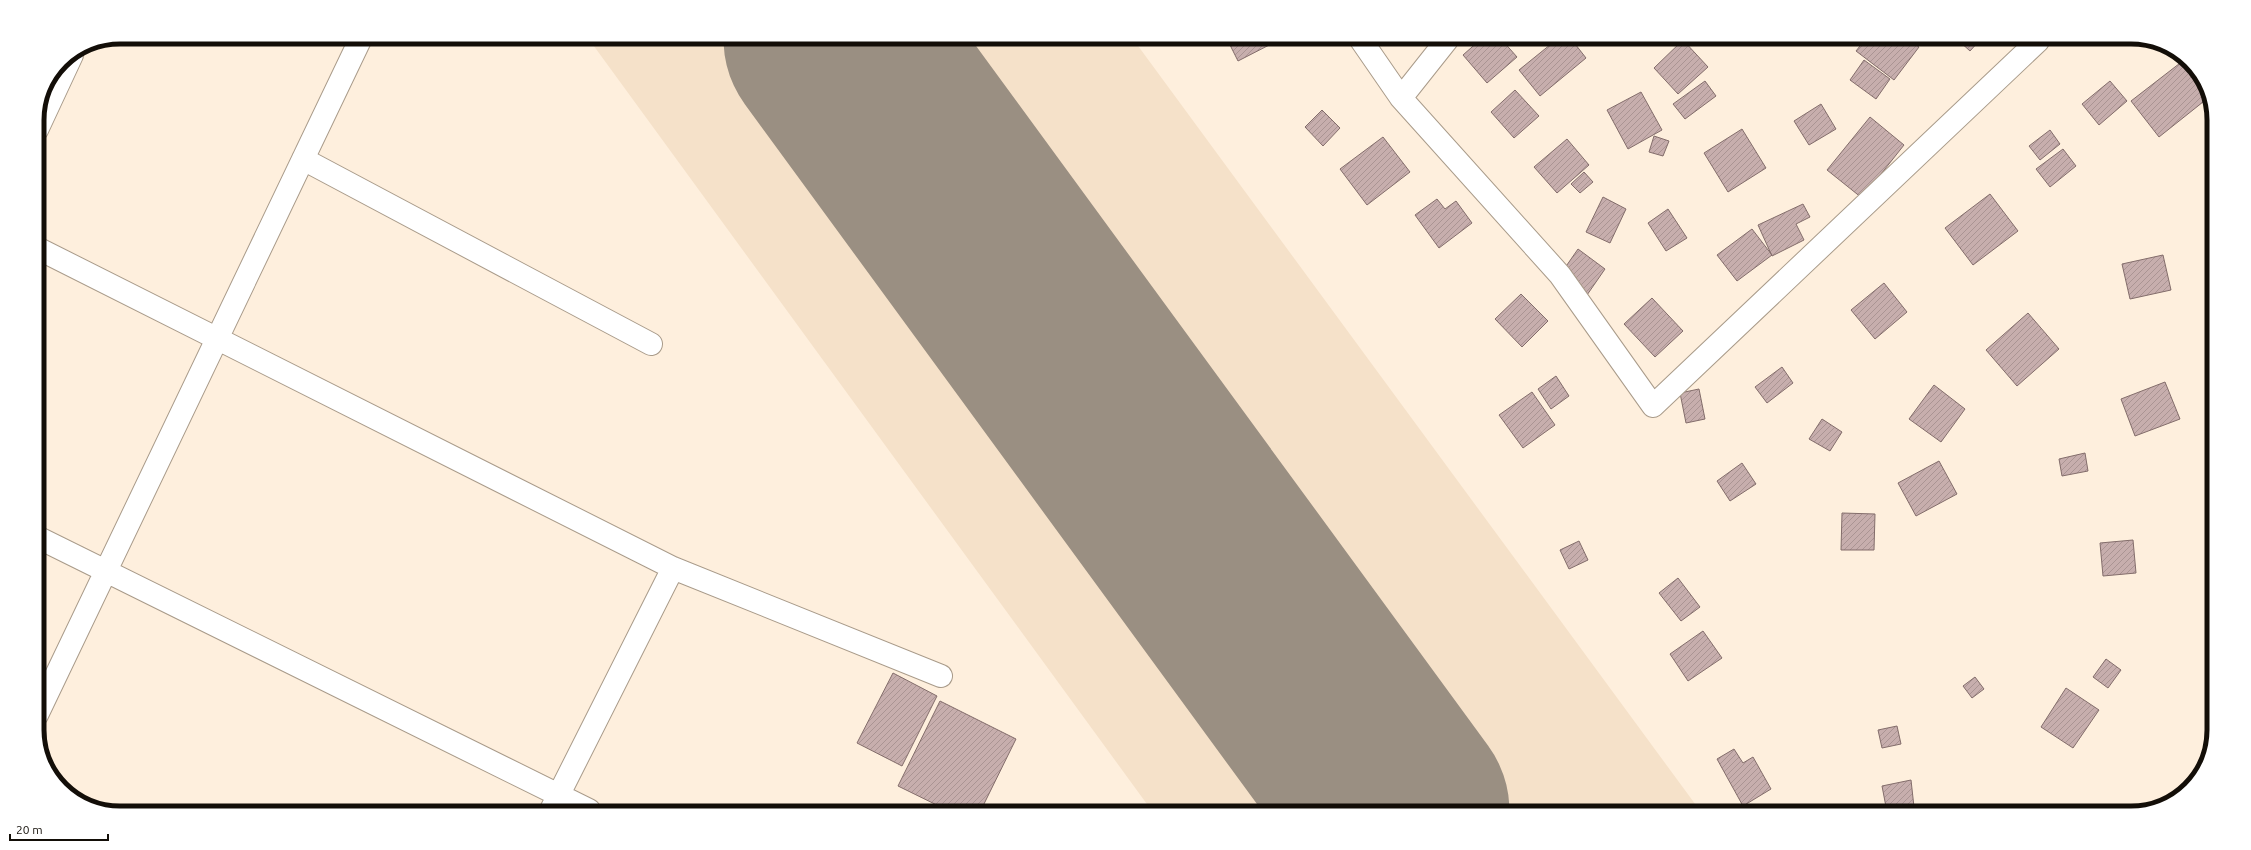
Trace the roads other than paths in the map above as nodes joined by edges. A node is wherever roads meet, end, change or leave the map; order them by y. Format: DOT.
graph roads {
  1 [pos="358,44"];
  2 [pos="1365,44"];
  3 [pos="1444,44"];
  4 [pos="2035,44"];
  5 [pos="67,65"];
  6 [pos="1401,98"];
  7 [pos="45,114"];
  8 [pos="302,159"];
  9 [pos="44,251"];
  10 [pos="218,337"];
  11 [pos="651,344"];
  12 [pos="44,540"];
  13 [pos="673,568"];
  14 [pos="106,571"];
  15 [pos="941,676"];
  16 [pos="44,700"];
  17 [pos="555,802"];
  18 [pos="572,806"];
  1 -- 8 [label="street"];
  2 -- 6 [label="street"];
  3 -- 6 [label="street"];
  4 -- 6 [label="street"];
  5 -- 7 [label="street"];
  8 -- 10 [label="street"];
  8 -- 11 [label="street"];
  9 -- 10 [label="street"];
  10 -- 13 [label="street"];
  10 -- 14 [label="street"];
  12 -- 14 [label="street"];
  13 -- 15 [label="street"];
  13 -- 17 [label="street"];
  14 -- 16 [label="street"];
  14 -- 17 [label="street"];
  17 -- 18 [label="street"];
}
